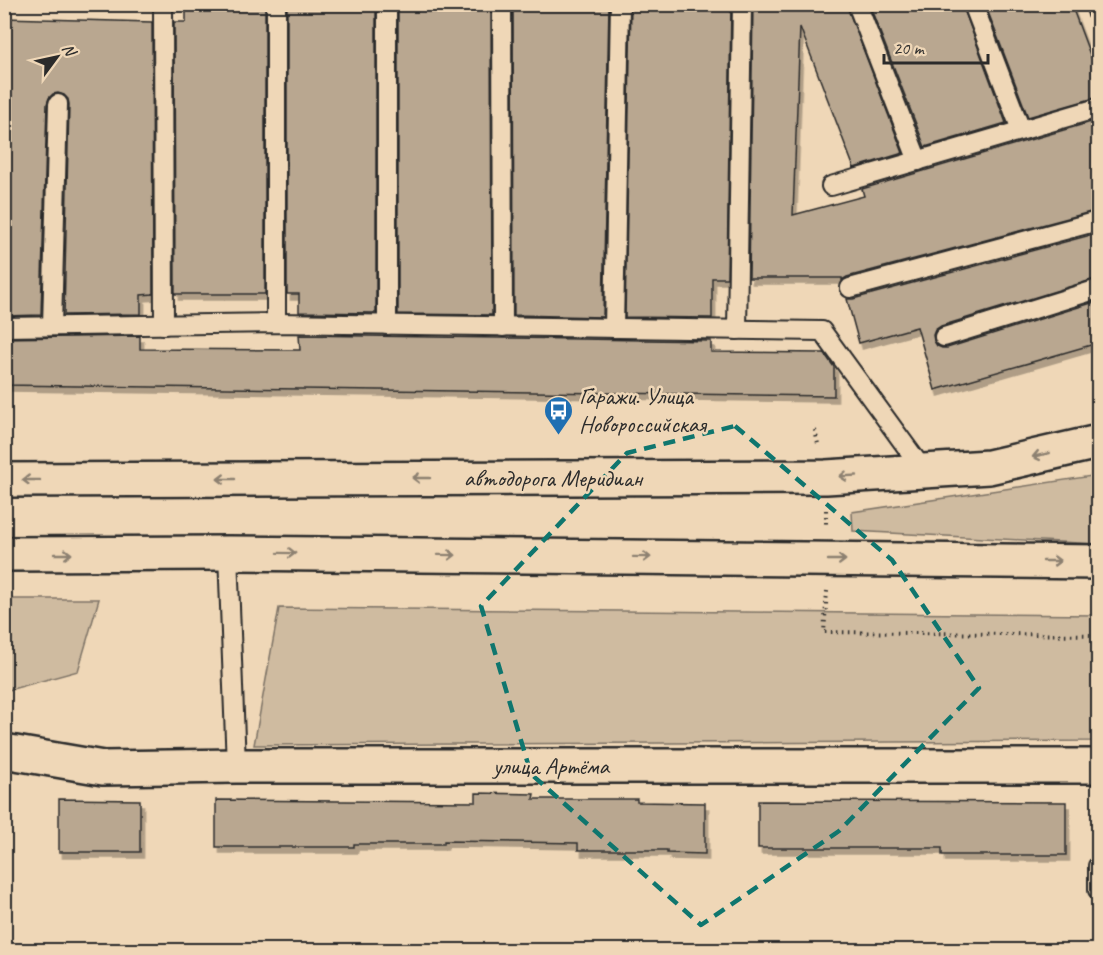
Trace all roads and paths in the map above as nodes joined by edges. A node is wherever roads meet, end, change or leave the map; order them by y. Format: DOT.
graph roads {
  1 [pos="163,4"];
  2 [pos="276,4"];
  3 [pos="387,4"];
  4 [pos="502,4"];
  5 [pos="620,4"];
  6 [pos="742,4"];
  7 [pos="856,4"];
  8 [pos="973,4"];
  9 [pos="1095,4"];
  10 [pos="1098,14"];
  11 [pos="58,104"];
  12 [pos="1098,108"];
  13 [pos="1021,130"];
  14 [pos="918,160"];
  15 [pos="831,186"];
  16 [pos="1098,221"];
  17 [pos="850,288"];
  18 [pos="1098,290"];
  19 [pos="276,323"];
  20 [pos="164,325"];
  21 [pos="387,325"];
  22 [pos="52,326"];
  23 [pos="4,327"];
  24 [pos="503,327"];
  25 [pos="614,328"];
  26 [pos="737,330"];
  27 [pos="944,337"];
  28 [pos="1098,442"];
  29 [pos="924,471"];
  30 [pos="4,480"];
  31 [pos="228,553"];
  32 [pos="4,554"];
  33 [pos="1098,562"];
  34 [pos="828,582"];
  35 [pos="1098,635"];
  36 [pos="4,751"];
  37 [pos="236,766"];
  38 [pos="1098,766"];
  39 [pos="1098,866"];
  40 [pos="1098,890"];
  1 -- 20 [label="lane"];
  2 -- 19 [label="lane"];
  3 -- 21 [label="lane"];
  4 -- 24 [label="lane"];
  5 -- 25 [label="lane"];
  6 -- 26 [label="lane"];
  7 -- 14 [label="lane"];
  8 -- 13 [label="lane"];
  9 -- 10 [label="lane"];
  11 -- 22 [label="lane"];
  12 -- 13 [label="lane"];
  13 -- 14 [label="lane"];
  14 -- 15 [label="lane"];
  16 -- 17 [label="lane"];
  18 -- 27 [label="lane"];
  19 -- 20 [label="lane"];
  19 -- 21 [label="lane"];
  20 -- 22 [label="lane"];
  21 -- 24 [label="lane"];
  22 -- 23 [label="lane"];
  24 -- 25 [label="lane"];
  25 -- 26 [label="lane"];
  26 -- 29 [label="lane"];
  28 -- 29 [label="main road, автодорога Меридиан, one-way"];
  29 -- 30 [label="main road, автодорога Меридиан, one-way"];
  32 -- 31 [label="main road, one-way"];
  31 -- 33 [label="main road, one-way"];
  31 -- 37 [label="lane"];
  34 -- 35 [label="path"];
  36 -- 37 [label="main road, улица Артёма"];
  37 -- 38 [label="main road, улица Артёма"];
  39 -- 40 [label="lane"];
}
